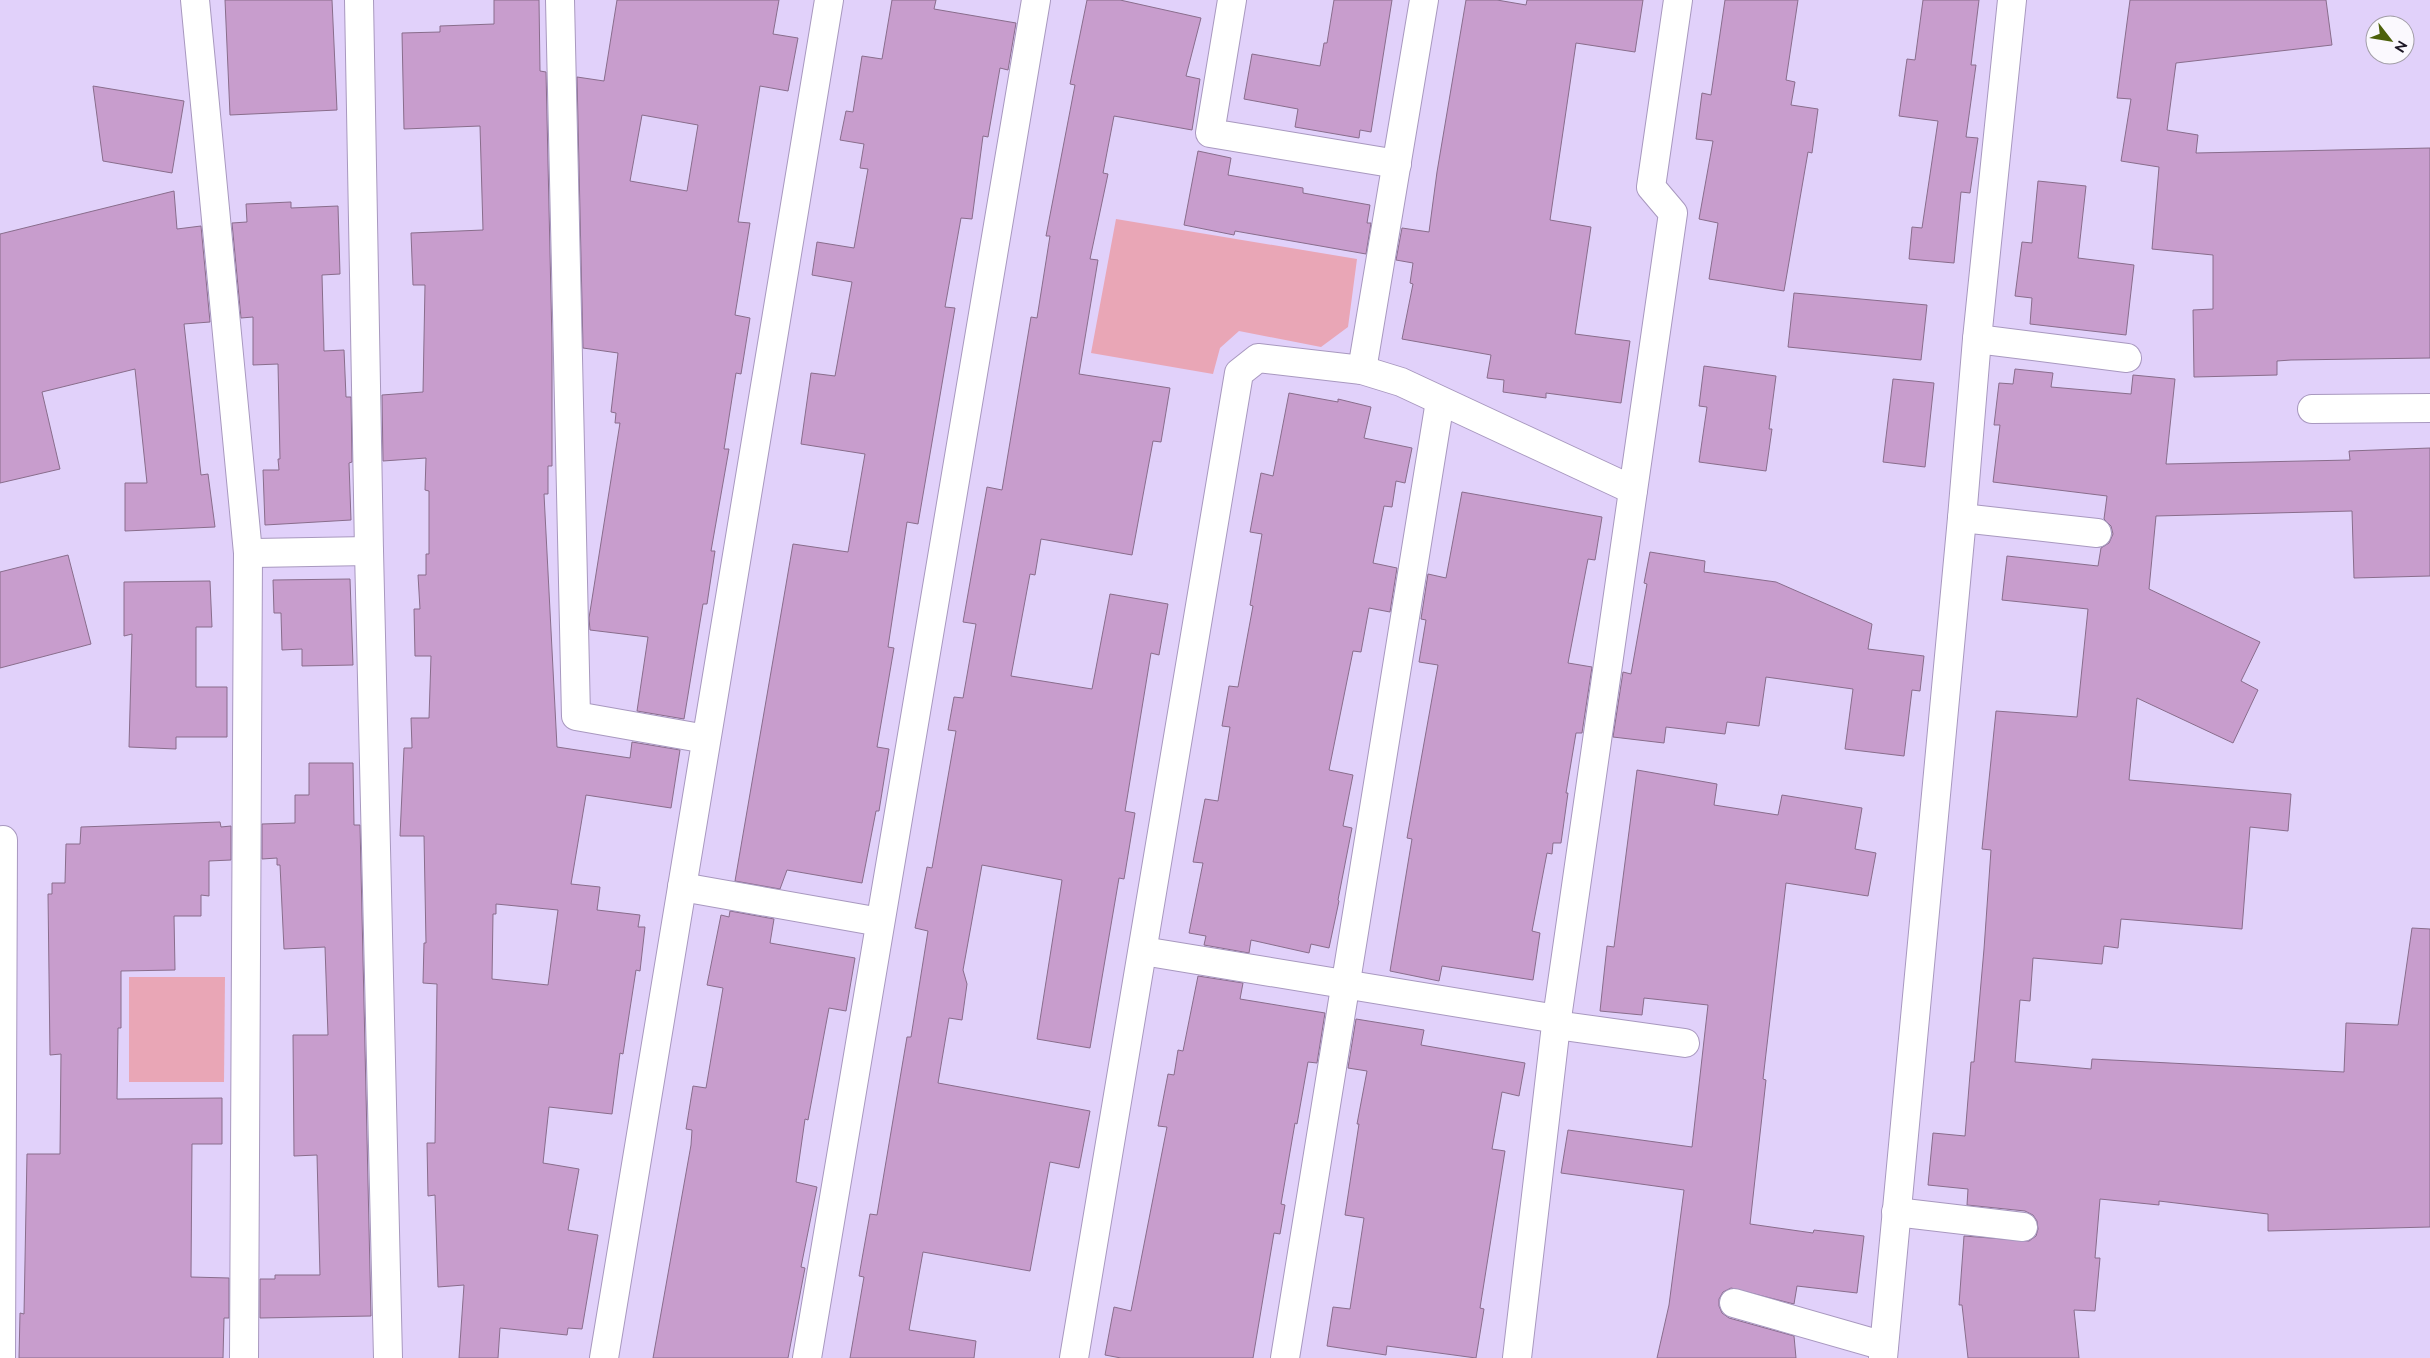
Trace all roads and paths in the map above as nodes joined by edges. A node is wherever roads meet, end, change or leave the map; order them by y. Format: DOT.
graph roads {
  1 [pos="195,0"];
  2 [pos="359,0"];
  3 [pos="560,0"];
  4 [pos="829,0"];
  5 [pos="1036,0"];
  6 [pos="1232,0"];
  7 [pos="1424,0"];
  8 [pos="1678,0"];
  9 [pos="2012,0"];
  10 [pos="1397,164"];
  11 [pos="1976,339"];
  12 [pos="2127,358"];
  13 [pos="1362,370"];
  14 [pos="1440,401"];
  15 [pos="2430,408"];
  16 [pos="2312,410"];
  17 [pos="1633,490"];
  18 [pos="1962,518"];
  19 [pos="2097,534"];
  20 [pos="369,551"];
  21 [pos="248,552"];
  22 [pos="706,739"];
  23 [pos="3,840"];
  24 [pos="682,887"];
  25 [pos="880,922"];
  26 [pos="1143,951"];
  27 [pos="1345,985"];
  28 [pos="1557,1022"];
  29 [pos="1685,1043"];
  30 [pos="1896,1212"];
  31 [pos="2023,1227"];
  32 [pos="1734,1303"];
  33 [pos="1883,1352"];
  34 [pos="1,1358"];
  35 [pos="244,1358"];
  36 [pos="388,1358"];
  37 [pos="604,1358"];
  38 [pos="807,1358"];
  39 [pos="1074,1358"];
  40 [pos="1285,1358"];
  41 [pos="1517,1358"];
  1 -- 21 [label="street"];
  2 -- 20 [label="street"];
  3 -- 22 [label="street"];
  4 -- 22 [label="street"];
  5 -- 25 [label="street"];
  6 -- 10 [label="street"];
  7 -- 10 [label="street"];
  8 -- 17 [label="street"];
  9 -- 11 [label="street"];
  10 -- 13 [label="street"];
  11 -- 12 [label="street"];
  11 -- 18 [label="street"];
  13 -- 14 [label="street"];
  13 -- 26 [label="street"];
  14 -- 17 [label="street"];
  14 -- 27 [label="street"];
  15 -- 16 [label="street"];
  17 -- 28 [label="street"];
  18 -- 19 [label="street"];
  18 -- 30 [label="street"];
  20 -- 21 [label="street"];
  20 -- 36 [label="street"];
  21 -- 35 [label="street"];
  22 -- 24 [label="street"];
  23 -- 34 [label="street"];
  24 -- 25 [label="street"];
  24 -- 37 [label="street"];
  25 -- 38 [label="street"];
  26 -- 27 [label="street"];
  26 -- 39 [label="street"];
  27 -- 28 [label="street"];
  27 -- 40 [label="street"];
  28 -- 29 [label="street"];
  28 -- 41 [label="street"];
  30 -- 31 [label="street"];
  30 -- 33 [label="street"];
  32 -- 33 [label="street"];
}
